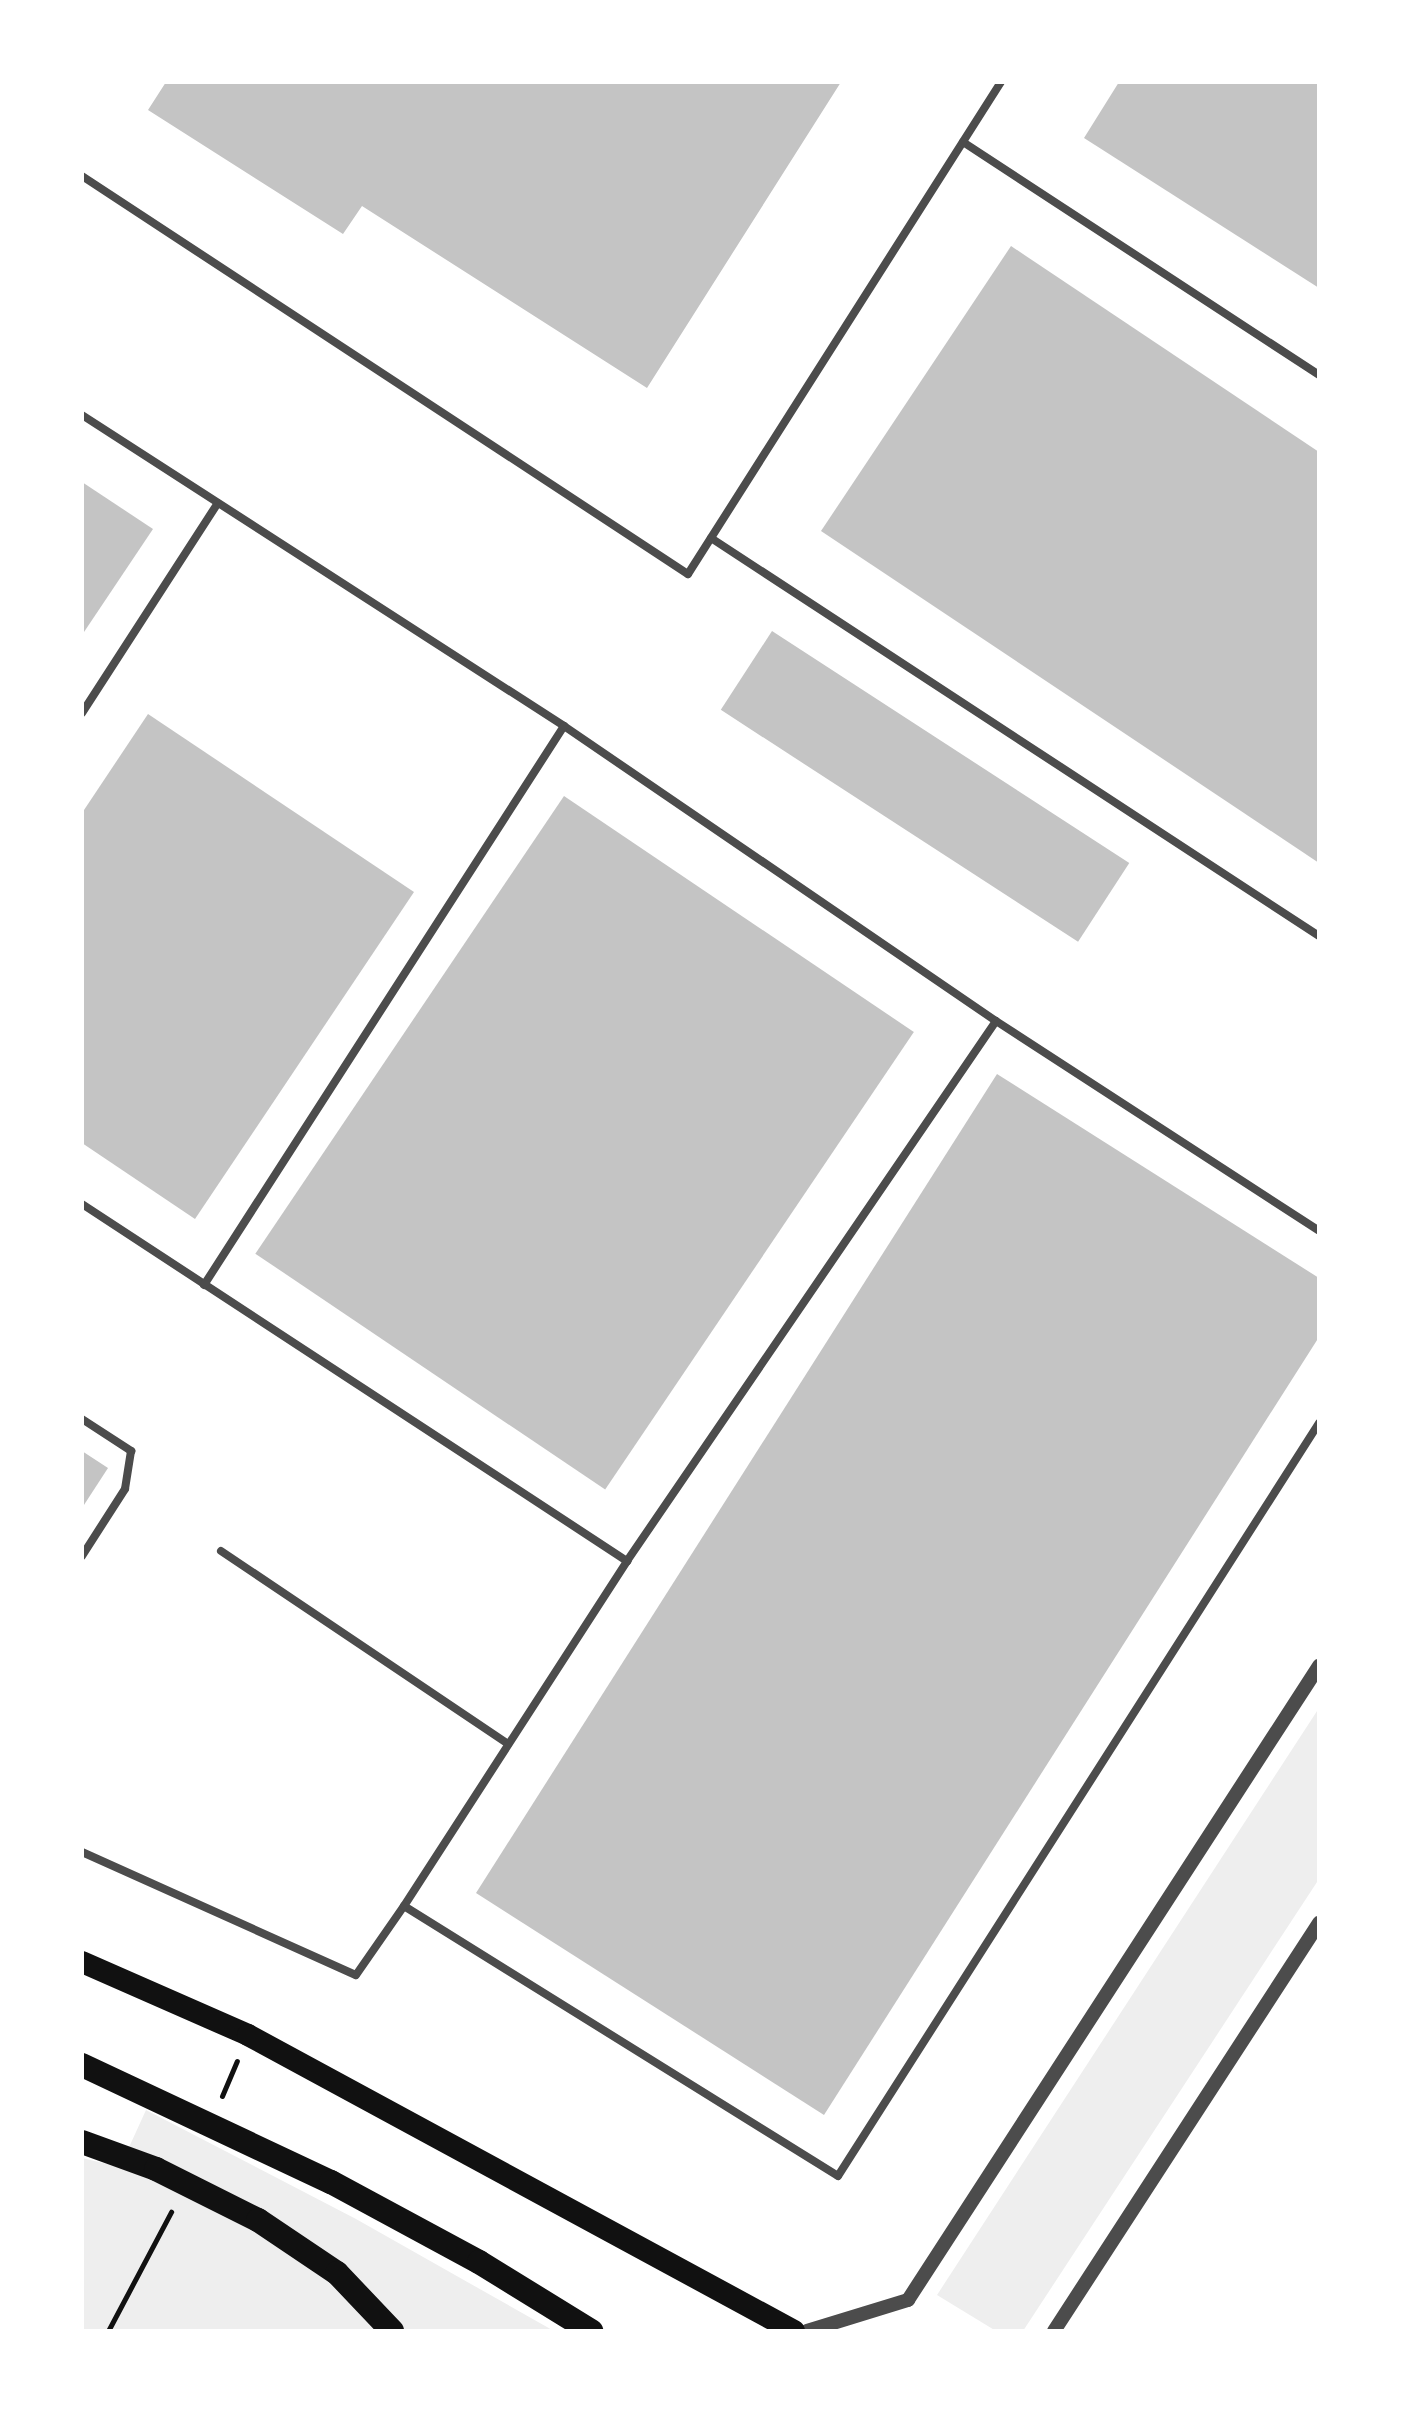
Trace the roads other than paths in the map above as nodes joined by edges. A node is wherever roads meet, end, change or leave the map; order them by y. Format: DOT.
graph roads {
  1 [pos="1001,82"];
  2 [pos="963,142"];
  3 [pos="82,176"];
  4 [pos="1319,375"];
  5 [pos="82,415"];
  6 [pos="218,503"];
  7 [pos="711,538"];
  8 [pos="82,713"];
  9 [pos="564,726"];
  10 [pos="1319,936"];
  11 [pos="996,1021"];
  12 [pos="82,1204"];
  13 [pos="1319,1231"];
  14 [pos="204,1285"];
  15 [pos="82,1419"];
  16 [pos="1319,1423"];
  17 [pos="221,1551"];
  18 [pos="82,1556"];
  19 [pos="627,1561"];
  20 [pos="1319,1666"];
  21 [pos="508,1744"];
  22 [pos="82,1852"];
  23 [pos="404,1906"];
  24 [pos="1319,1923"];
  25 [pos="82,1962"];
  26 [pos="82,2065"];
  27 [pos="82,2142"];
  28 [pos="392,2331"];
  29 [pos="591,2331"];
  30 [pos="794,2331"];
  31 [pos="807,2331"];
  32 [pos="1054,2331"];
  1 -- 2 [label="street"];
  2 -- 4 [label="street"];
  2 -- 7 [label="street"];
  3 -- 7 [label="street"];
  5 -- 6 [label="street"];
  6 -- 8 [label="street"];
  6 -- 9 [label="street"];
  7 -- 10 [label="street"];
  9 -- 11 [label="street"];
  9 -- 14 [label="street"];
  11 -- 13 [label="street"];
  11 -- 19 [label="street"];
  12 -- 14 [label="street"];
  14 -- 19 [label="street"];
  15 -- 18 [label="street"];
  16 -- 23 [label="street"];
  17 -- 21 [label="street"];
  19 -- 21 [label="street"];
  20 -- 31 [label="street"];
  21 -- 23 [label="street"];
  22 -- 23 [label="street"];
  24 -- 32 [label="street"];
  25 -- 30 [label="highway"];
  26 -- 29 [label="highway"];
  27 -- 28 [label="highway"];
}
